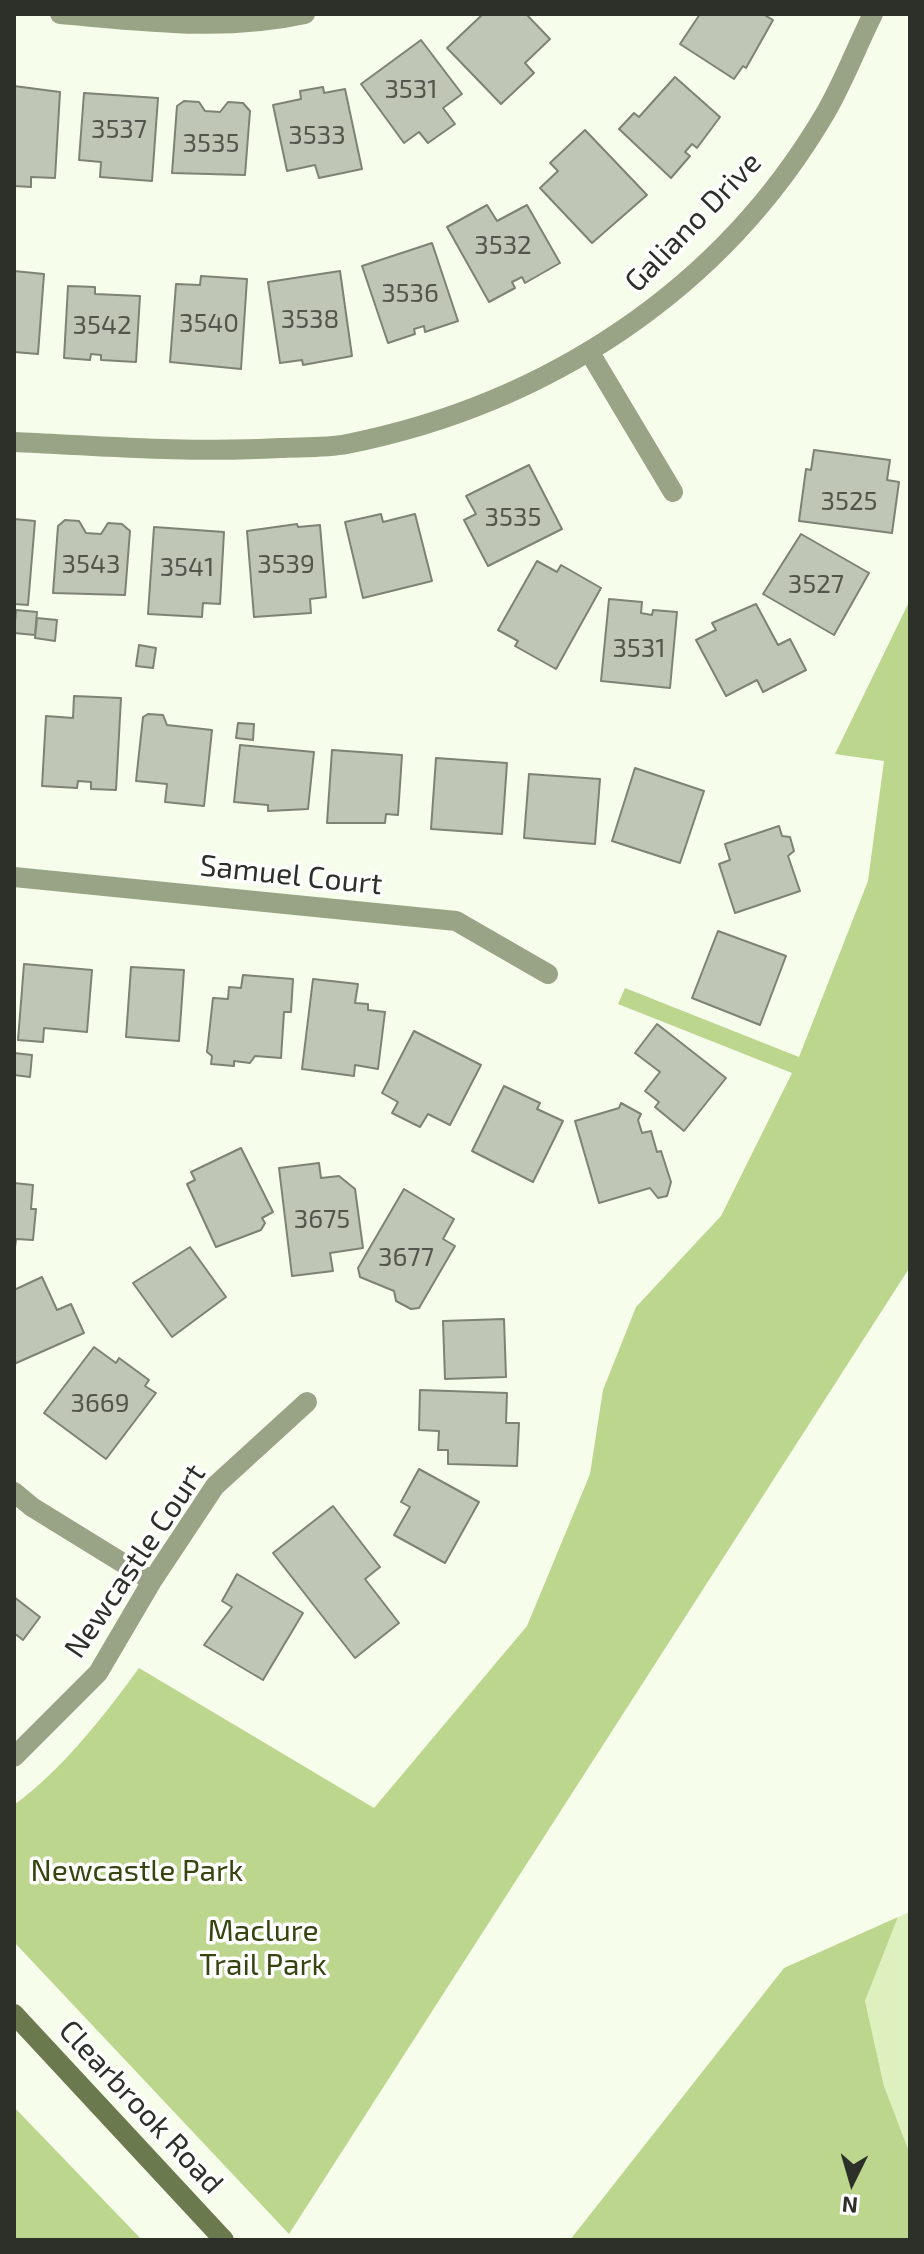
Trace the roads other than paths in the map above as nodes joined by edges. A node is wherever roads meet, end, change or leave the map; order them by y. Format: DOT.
graph roads {
  1 [pos="60,14"];
  2 [pos="305,14"];
  3 [pos="873,14"];
  4 [pos="590,353"];
  5 [pos="14,442"];
  6 [pos="673,492"];
  7 [pos="14,877"];
  8 [pos="548,974"];
  9 [pos="307,1402"];
  10 [pos="14,1492"];
  11 [pos="152,1581"];
  12 [pos="14,1757"];
  13 [pos="14,2014"];
  14 [pos="224,2240"];
  1 -- 2 [label="street"];
  3 -- 4 [label="street, Galiano Drive"];
  4 -- 5 [label="street, Galiano Drive"];
  4 -- 6 [label="street"];
  7 -- 8 [label="street, Samuel Court"];
  9 -- 11 [label="street, Newcastle Court"];
  10 -- 11 [label="street"];
  11 -- 12 [label="street, Newcastle Court"];
  13 -- 14 [label="main road, Clearbrook Road"];
}
